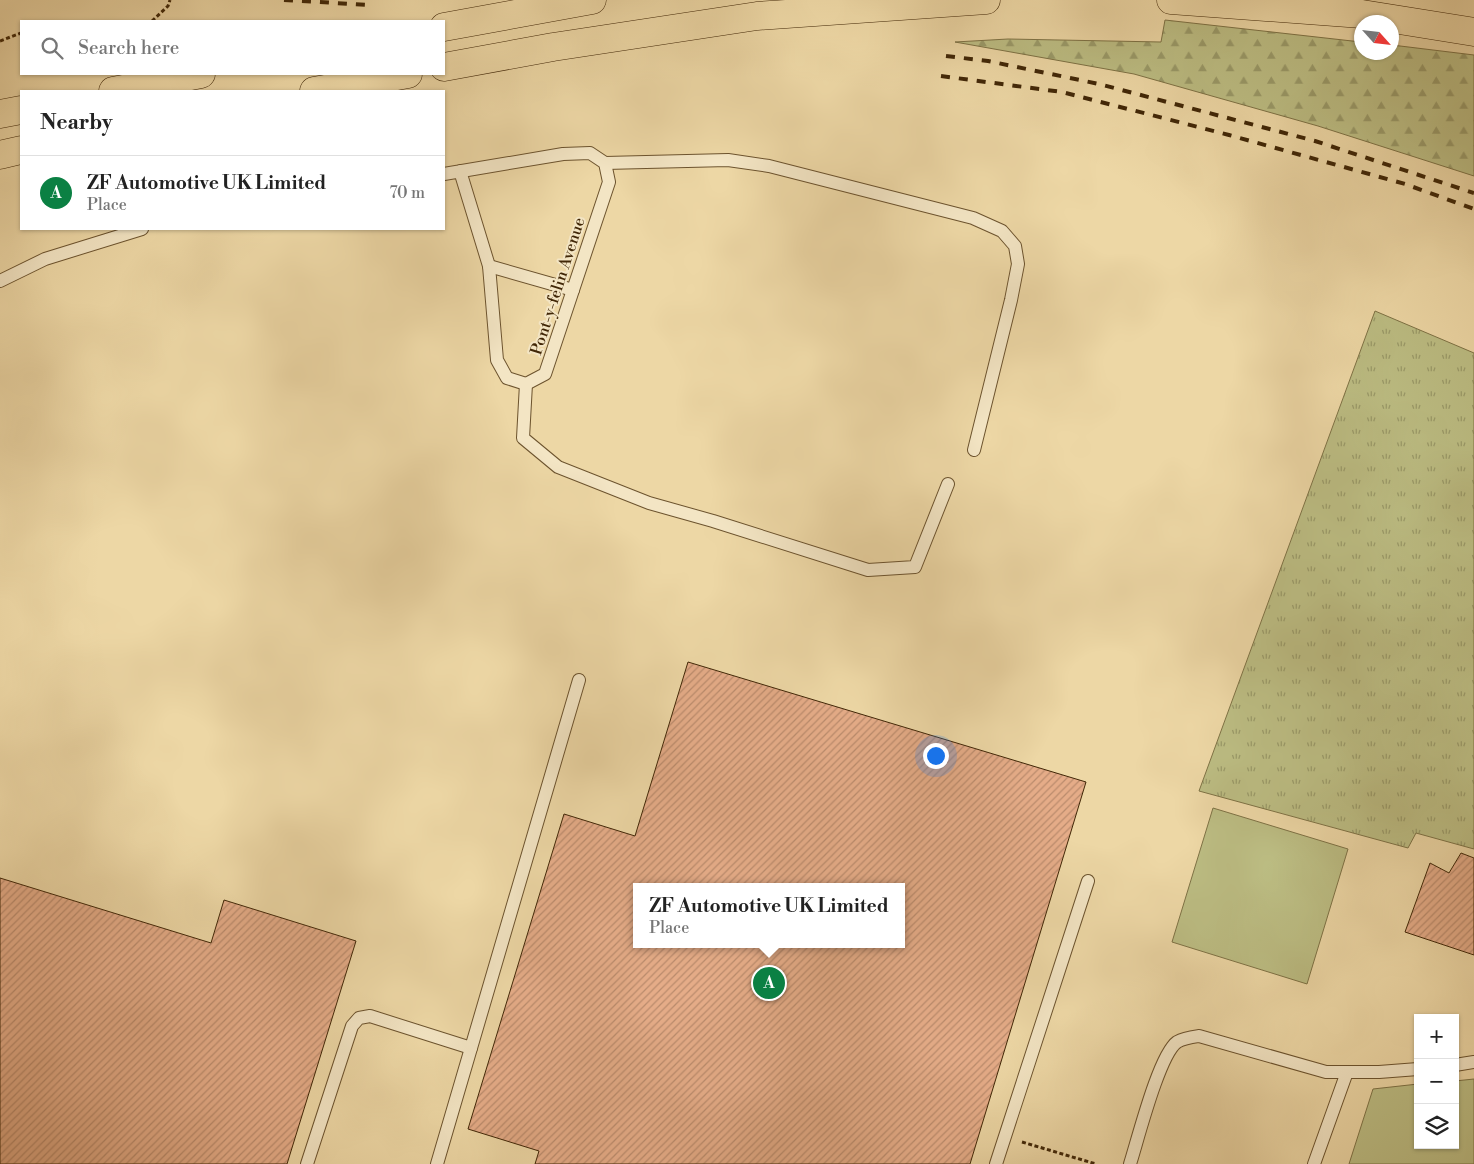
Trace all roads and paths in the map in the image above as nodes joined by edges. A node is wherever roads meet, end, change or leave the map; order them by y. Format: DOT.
graph roads {
  1 [pos="170,0"];
  2 [pos="592,0"];
  3 [pos="986,0"];
  4 [pos="1171,0"];
  5 [pos="153,20"];
  6 [pos="445,27"];
  7 [pos="1474,32"];
  8 [pos="20,33"];
  9 [pos="0,41"];
  10 [pos="445,67"];
  11 [pos="196,75"];
  12 [pos="402,75"];
  13 [pos="118,90"];
  14 [pos="320,90"];
  15 [pos="20,110"];
  16 [pos="0,114"];
  17 [pos="20,150"];
  18 [pos="0,155"];
  19 [pos="605,163"];
  20 [pos="460,171"];
  21 [pos="445,174"];
  22 [pos="139,230"];
  23 [pos="489,266"];
  24 [pos="0,281"];
  25 [pos="573,290"];
  26 [pos="526,384"];
  27 [pos="974,450"];
  28 [pos="948,484"];
  29 [pos="579,680"];
  30 [pos="1088,881"];
  31 [pos="471,1048"];
  32 [pos="1474,1062"];
  33 [pos="1459,1064"];
  34 [pos="1414,1069"];
  35 [pos="1346,1072"];
  36 [pos="1005,1137"];
  37 [pos="308,1164"];
  38 [pos="437,1164"];
  39 [pos="996,1164"];
  40 [pos="1096,1164"];
  41 [pos="1130,1164"];
  42 [pos="1314,1164"];
  1 -- 5 [label="path"];
  2 -- 6 [label="highway"];
  3 -- 10 [label="highway"];
  4 -- 7 [label="highway"];
  8 -- 9 [label="path"];
  11 -- 13 [label="highway"];
  12 -- 14 [label="highway"];
  15 -- 16 [label="highway"];
  17 -- 18 [label="highway"];
  19 -- 20 [label="lane"];
  19 -- 25 [label="lane, Pont-y-felin Avenue"];
  19 -- 27 [label="lane"];
  20 -- 21 [label="lane"];
  20 -- 23 [label="lane"];
  22 -- 24 [label="lane"];
  23 -- 25 [label="lane"];
  23 -- 26 [label="lane"];
  25 -- 26 [label="lane, Pont-y-felin Avenue"];
  26 -- 28 [label="lane"];
  29 -- 31 [label="lane"];
  30 -- 36 [label="lane"];
  31 -- 37 [label="lane"];
  31 -- 38 [label="lane"];
  32 -- 33 [label="lane"];
  34 -- 35 [label="lane"];
  35 -- 41 [label="lane"];
  35 -- 42 [label="lane"];
  36 -- 39 [label="lane"];
  36 -- 40 [label="path"];
}
